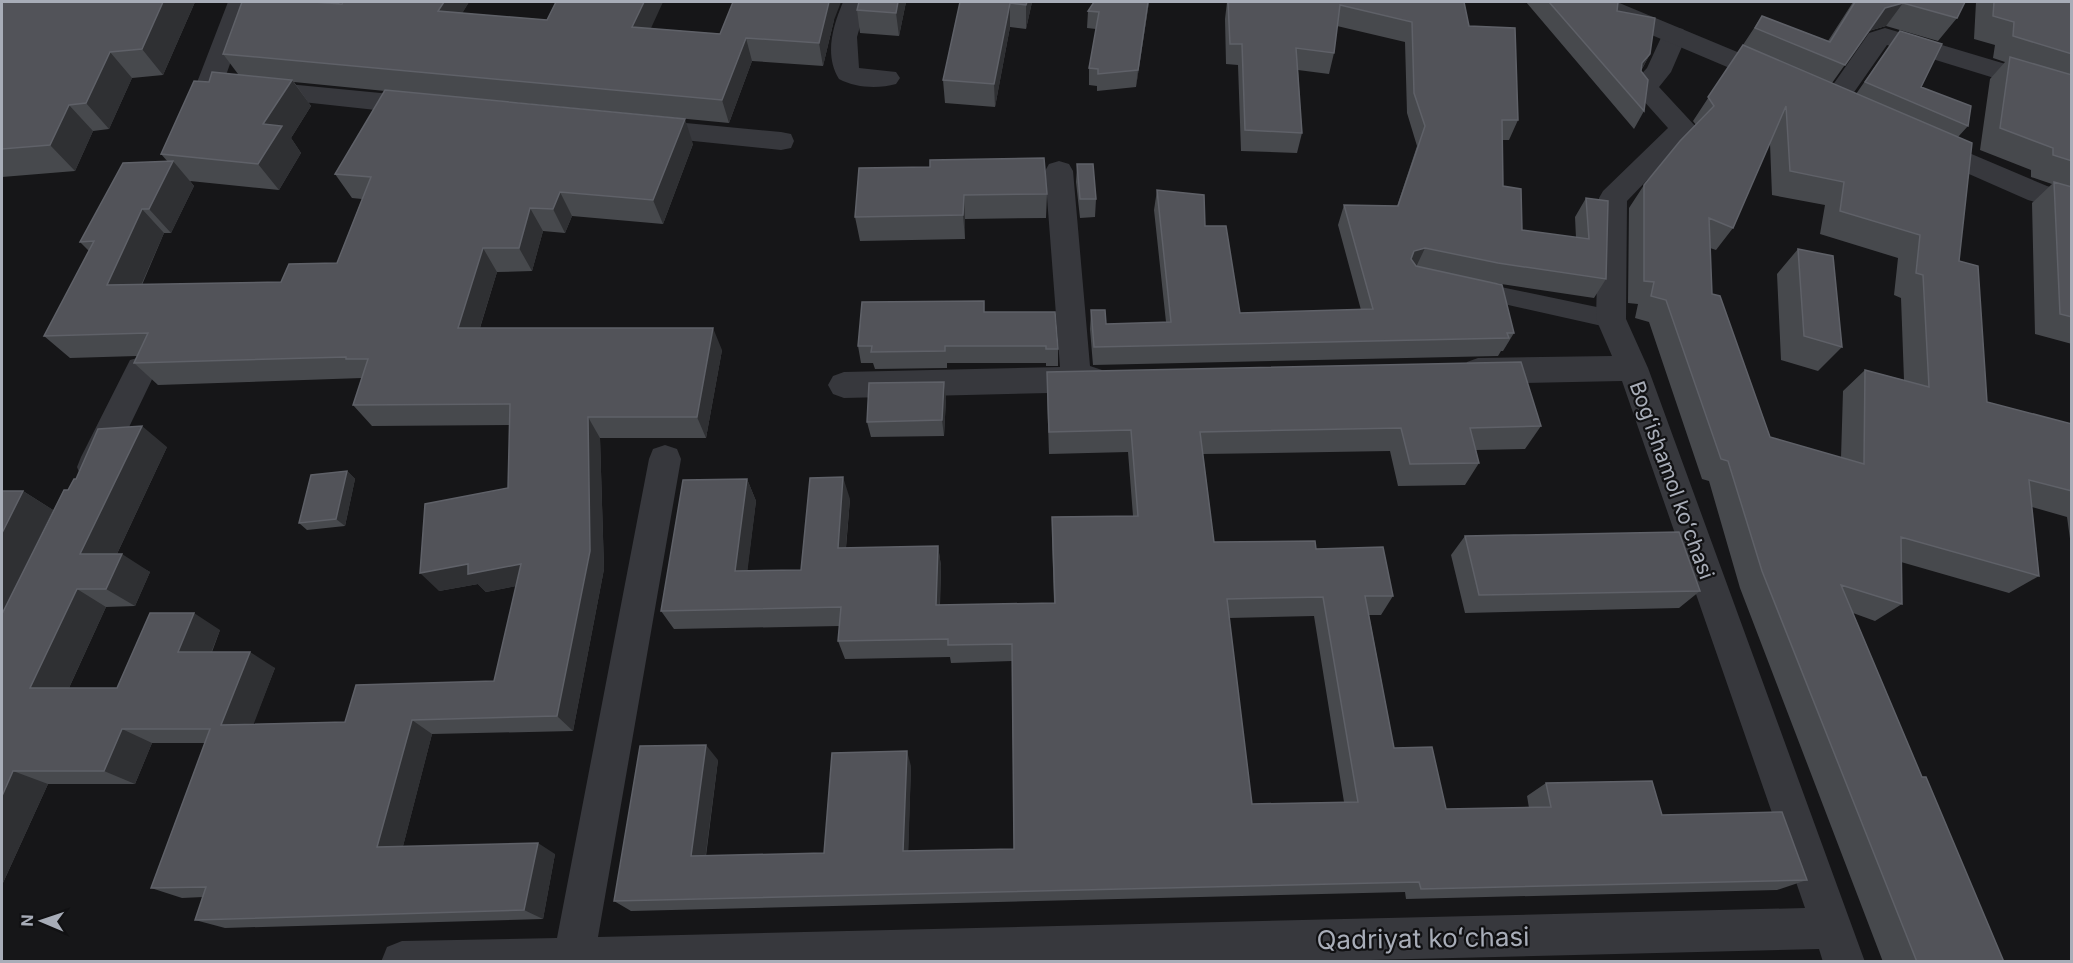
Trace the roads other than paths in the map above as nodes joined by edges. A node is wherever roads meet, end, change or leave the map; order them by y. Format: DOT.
graph roads {
  1 [pos="240,2"];
  2 [pos="855,2"];
  3 [pos="1579,2"];
  4 [pos="1674,35"];
  5 [pos="887,78"];
  6 [pos="2072,93"];
  7 [pos="449,109"];
  8 [pos="615,125"];
  9 [pos="1909,136"];
  10 [pos="781,141"];
  11 [pos="1059,171"];
  12 [pos="2072,203"];
  13 [pos="1450,285"];
  14 [pos="1611,319"];
  15 [pos="1633,368"];
  16 [pos="141,369"];
  17 [pos="1443,372"];
  18 [pos="1123,378"];
  19 [pos="1076,379"];
  20 [pos="844,385"];
  21 [pos="665,459"];
  22 [pos="79,496"];
  23 [pos="1838,945"];
  24 [pos="574,960"];
  25 [pos="402,962"];
  1 -- 7 [label="street"];
  2 -- 5 [label="street"];
  3 -- 4 [label="street"];
  4 -- 6 [label="street"];
  4 -- 14 [label="street"];
  8 -- 10 [label="street"];
  9 -- 12 [label="street"];
  11 -- 19 [label="street"];
  13 -- 14 [label="lane"];
  14 -- 15 [label="street"];
  15 -- 17 [label="street, Bogʻishamol koʻchasi"];
  15 -- 23 [label="street, Bogʻishamol koʻchasi"];
  16 -- 22 [label="street"];
  18 -- 19 [label="street"];
  19 -- 20 [label="street"];
  21 -- 24 [label="street"];
  23 -- 24 [label="street, Qadriyat koʻchasi"];
  24 -- 25 [label="street, Qadriyat koʻchasi"];
}
